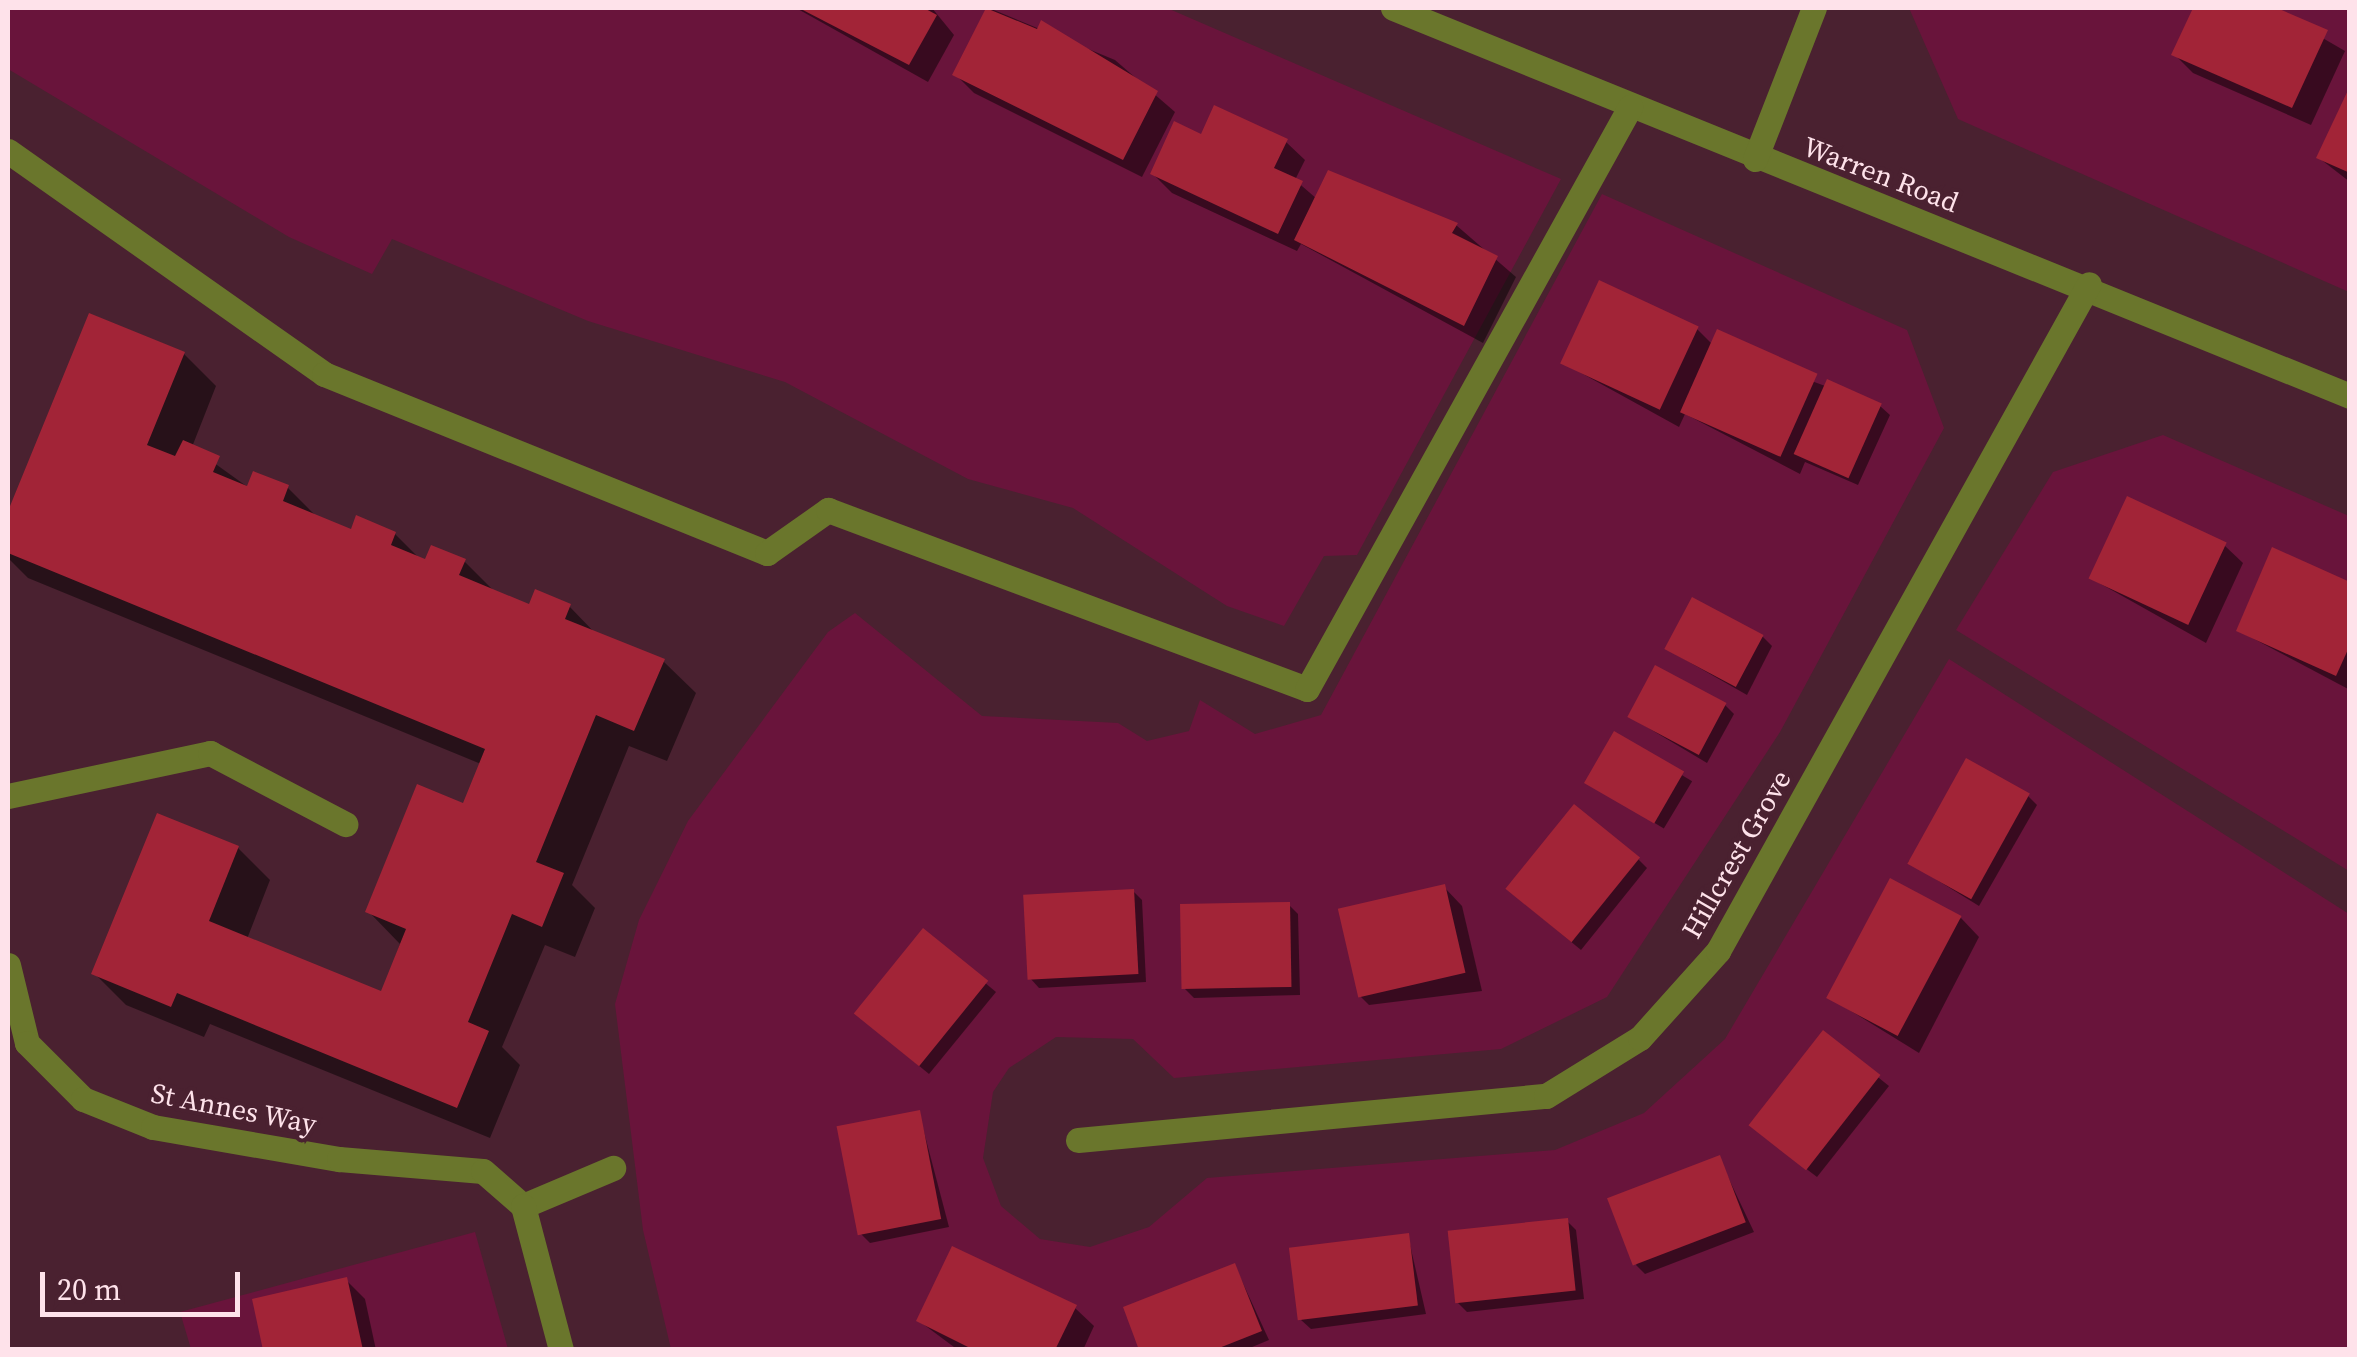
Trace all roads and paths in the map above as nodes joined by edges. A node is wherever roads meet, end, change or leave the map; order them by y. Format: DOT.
graph roads {
  1 [pos="1393,8"];
  2 [pos="1814,8"];
  3 [pos="1630,107"];
  4 [pos="8,152"];
  5 [pos="1754,158"];
  6 [pos="2090,284"];
  7 [pos="2350,396"];
  8 [pos="8,796"];
  9 [pos="346,824"];
  10 [pos="8,966"];
  11 [pos="1078,1140"];
  12 [pos="612,1168"];
  13 [pos="522,1206"];
  14 [pos="560,1350"];
  1 -- 3 [label="street, Warren Road"];
  2 -- 5 [label="street"];
  3 -- 4 [label="street"];
  3 -- 5 [label="street, Warren Road"];
  5 -- 6 [label="street, Warren Road"];
  6 -- 7 [label="street, Warren Road"];
  6 -- 11 [label="street, Hillcrest Grove"];
  8 -- 9 [label="street"];
  10 -- 13 [label="street, St Annes Way"];
  12 -- 13 [label="street"];
  13 -- 14 [label="street"];
}
